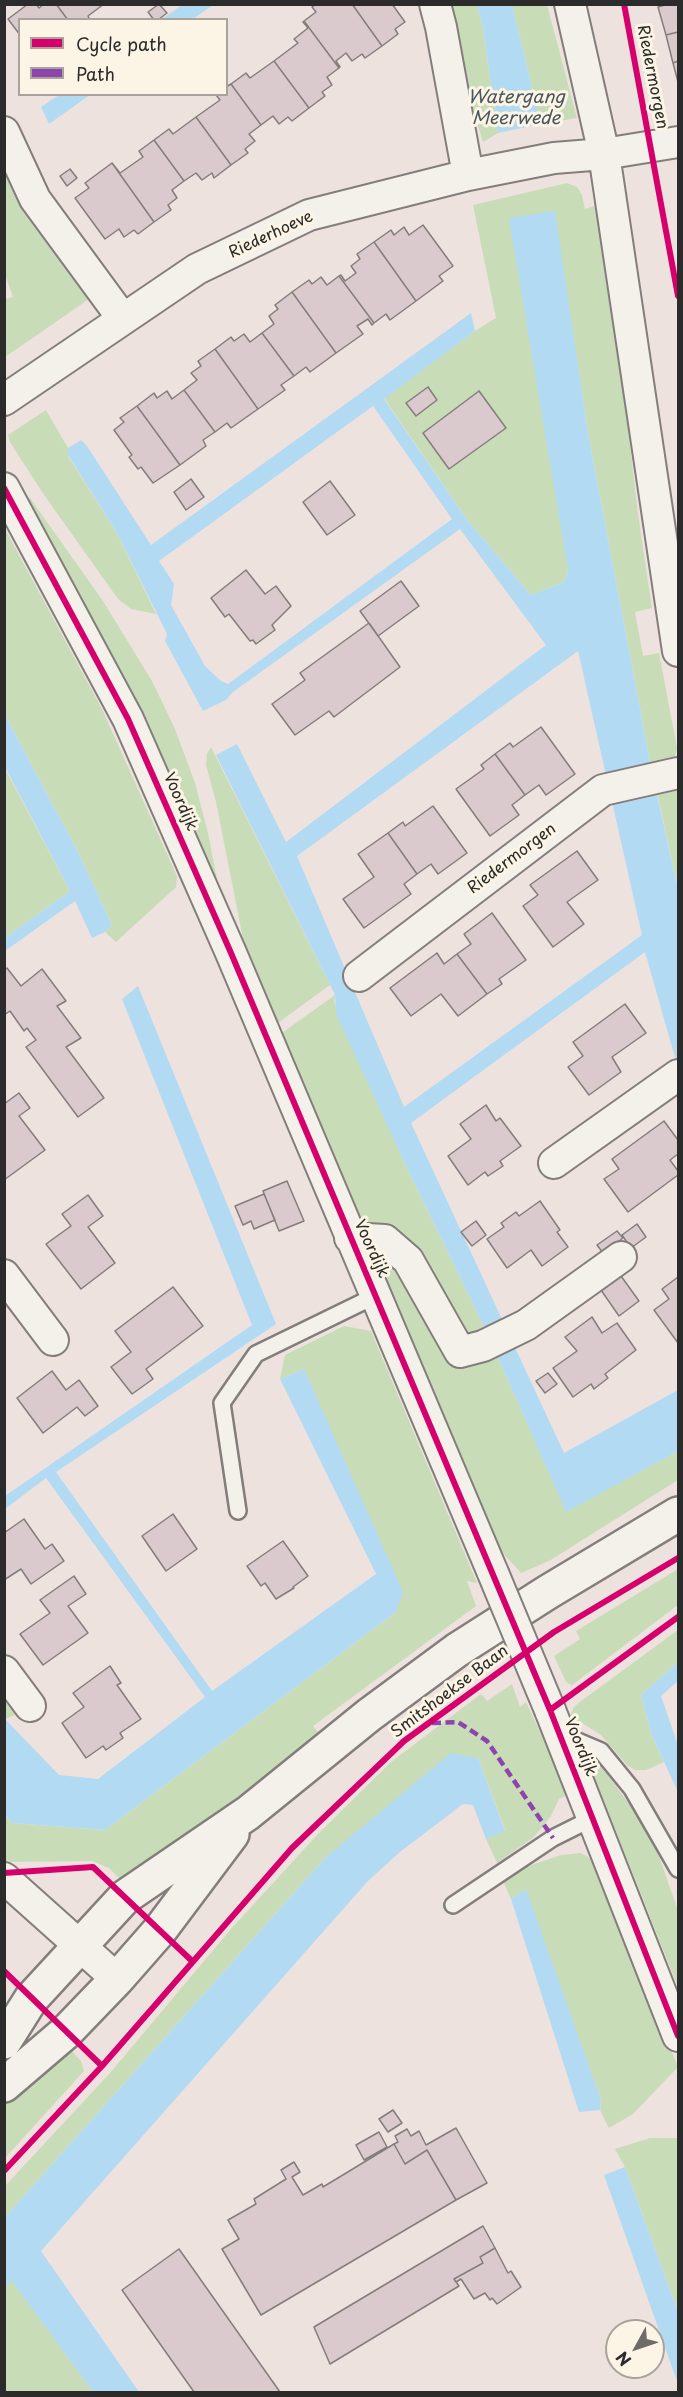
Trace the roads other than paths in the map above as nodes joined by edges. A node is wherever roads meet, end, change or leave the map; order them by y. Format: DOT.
graph roads {
  1 [pos="435,4"];
  2 [pos="570,4"];
  3 [pos="4,132"];
  4 [pos="678,142"];
  5 [pos="604,154"];
  6 [pos="468,175"];
  7 [pos="123,319"];
  8 [pos="4,400"];
  9 [pos="4,488"];
  10 [pos="678,651"];
  11 [pos="674,774"];
  12 [pos="359,976"];
  13 [pos="677,1075"];
  14 [pos="554,1163"];
  15 [pos="350,1238"];
  16 [pos="621,1257"];
  17 [pos="4,1275"];
  18 [pos="377,1295"];
  19 [pos="53,1340"];
  20 [pos="238,1510"];
  21 [pos="678,1514"];
  22 [pos="5,1672"];
  23 [pos="30,1706"];
  24 [pos="555,1722"];
  25 [pos="248,1813"];
  26 [pos="593,1818"];
  27 [pos="678,1869"];
  28 [pos="4,1878"];
  29 [pos="453,1905"];
  30 [pos="80,1946"];
  31 [pos="117,1979"];
  32 [pos="678,2036"];
  33 [pos="4,2042"];
  34 [pos="4,2085"];
  1 -- 6 [label="street"];
  2 -- 5 [label="street"];
  3 -- 7 [label="street"];
  4 -- 5 [label="street, Riederhoeve"];
  5 -- 6 [label="street, Riederhoeve"];
  5 -- 10 [label="street"];
  6 -- 7 [label="street, Riederhoeve"];
  7 -- 8 [label="street, Riederhoeve"];
  9 -- 15 [label="street, Voordijk"];
  11 -- 12 [label="street, Riedermorgen"];
  13 -- 14 [label="street"];
  15 -- 16 [label="street, Voordijk"];
  15 -- 18 [label="street, Voordijk"];
  17 -- 19 [label="street"];
  18 -- 20 [label="lane"];
  18 -- 24 [label="street, Voordijk, bridge"];
  21 -- 25 [label="street, Smitshoekse Baan"];
  22 -- 23 [label="street"];
  24 -- 26 [label="street, Voordijk"];
  24 -- 27 [label="lane, Voordijk"];
  25 -- 30 [label="street, Smitshoekse Baan"];
  25 -- 31 [label="street, Smitshoekse Baan"];
  26 -- 29 [label="lane"];
  26 -- 32 [label="street, Voordijk"];
  28 -- 30 [label="street"];
  30 -- 31 [label="street"];
  30 -- 33 [label="street, Smitshoekse Baan"];
  31 -- 34 [label="street, Smitshoekse Baan"];
}
